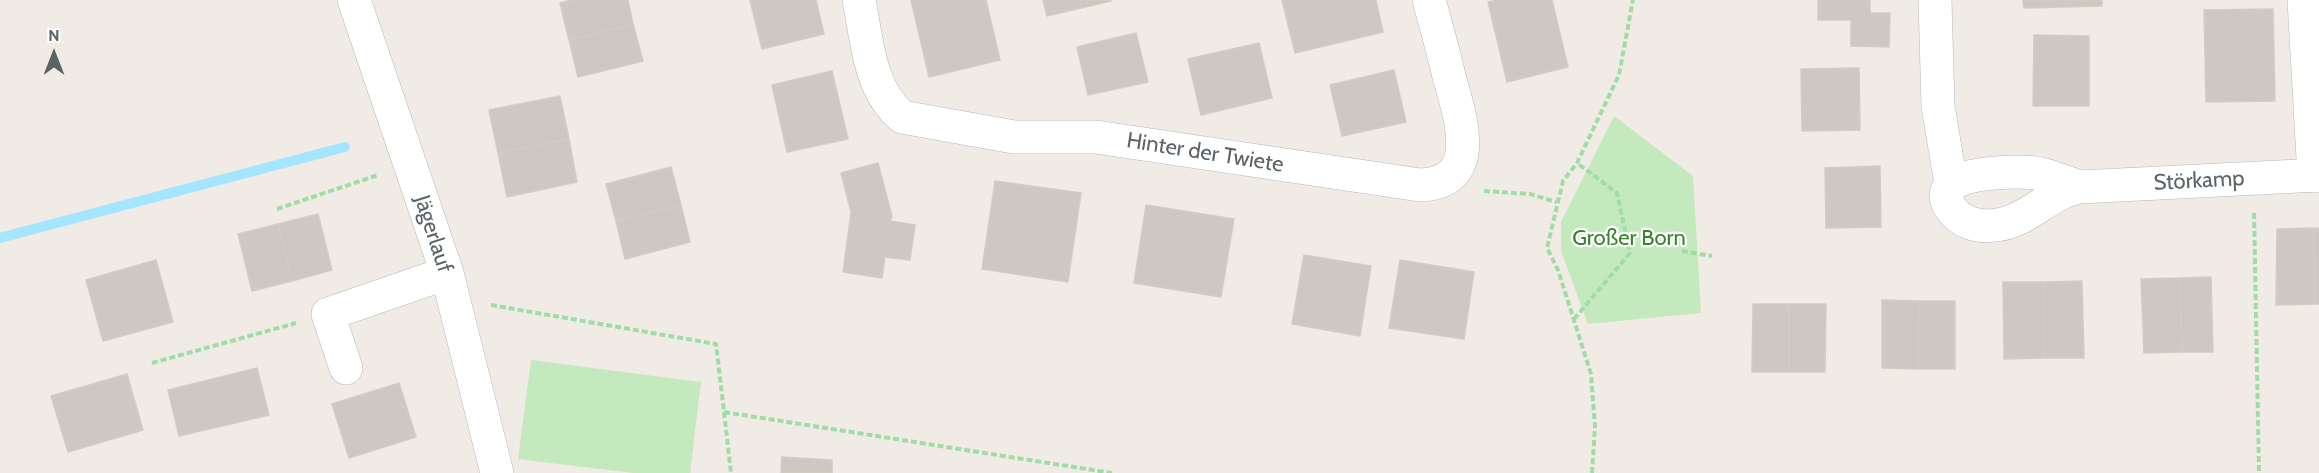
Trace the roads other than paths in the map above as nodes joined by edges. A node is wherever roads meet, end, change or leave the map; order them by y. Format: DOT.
graph roads {
  1 [pos="354,0"];
  2 [pos="859,0"];
  3 [pos="1429,0"];
  4 [pos="1935,0"];
  5 [pos="2304,0"];
  6 [pos="2317,176"];
  7 [pos="1951,184"];
  8 [pos="2080,187"];
  9 [pos="450,285"];
  10 [pos="346,368"];
  11 [pos="497,473"];
  1 -- 9 [label="street, Jägerlauf"];
  2 -- 3 [label="street, Hinter der Twiete"];
  4 -- 7 [label="street"];
  5 -- 6 [label="street"];
  6 -- 8 [label="street, Störkamp"];
  7 -- 8 [label="street, Störkamp"];
  7 -- 8 [label="street, Störkamp"];
  9 -- 10 [label="street"];
  9 -- 11 [label="street, Jägerlauf"];
}
